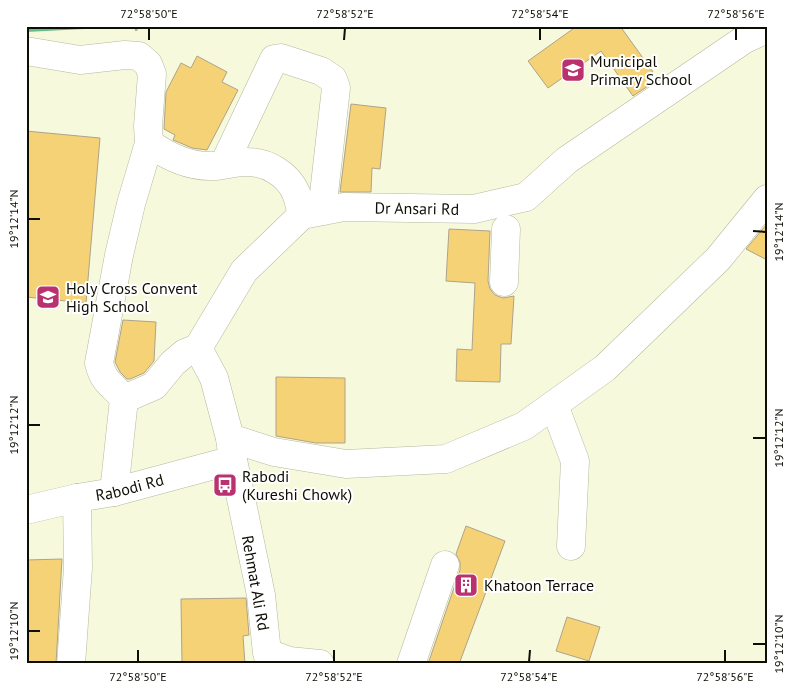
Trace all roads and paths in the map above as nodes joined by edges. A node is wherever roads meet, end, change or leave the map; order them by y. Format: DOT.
graph roads {
  1 [pos="767,29"];
  2 [pos="26,51"];
  3 [pos="149,143"];
  4 [pos="224,164"];
  5 [pos="766,201"];
  6 [pos="312,213"];
  7 [pos="506,229"];
  8 [pos="504,282"];
  9 [pos="198,348"];
  10 [pos="124,399"];
  11 [pos="554,405"];
  12 [pos="231,449"];
  13 [pos="114,492"];
  14 [pos="77,498"];
  15 [pos="26,510"];
  16 [pos="571,546"];
  17 [pos="445,565"];
  18 [pos="71,664"];
  19 [pos="320,664"];
  20 [pos="411,664"];
  1 -- 6 [label="street, Dr Ansari Rd"];
  2 -- 3 [label="street"];
  3 -- 4 [label="street"];
  3 -- 10 [label="street"];
  4 -- 6 [label="street"];
  4 -- 6 [label="street"];
  5 -- 11 [label="street"];
  6 -- 9 [label="street"];
  7 -- 8 [label="street"];
  9 -- 10 [label="street"];
  9 -- 12 [label="street"];
  10 -- 13 [label="street"];
  11 -- 12 [label="street"];
  11 -- 16 [label="street"];
  12 -- 13 [label="street, Rabodi Rd"];
  12 -- 19 [label="street, Rehmat Ali Rd"];
  13 -- 14 [label="street, Rabodi Rd"];
  14 -- 15 [label="street, Rabodi Rd"];
  14 -- 18 [label="street"];
  17 -- 20 [label="street"];
}
